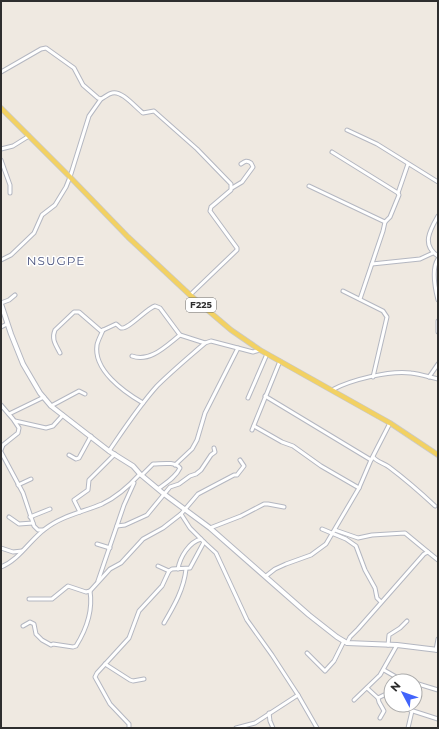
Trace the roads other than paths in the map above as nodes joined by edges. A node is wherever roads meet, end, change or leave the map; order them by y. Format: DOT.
graph roads {
  1 [pos="1,72"];
  2 [pos="101,99"];
  3 [pos="1,108"];
  4 [pos="347,130"];
  5 [pos="29,136"];
  6 [pos="1,149"];
  7 [pos="332,152"];
  8 [pos="1,160"];
  9 [pos="241,164"];
  10 [pos="408,164"];
  11 [pos="70,177"];
  12 [pos="438,182"];
  13 [pos="310,186"];
  14 [pos="232,188"];
  15 [pos="10,193"];
  16 [pos="398,193"];
  17 [pos="438,216"];
  18 [pos="384,222"];
  19 [pos="433,253"];
  20 [pos="438,256"];
  21 [pos="438,259"];
  22 [pos="1,260"];
  23 [pos="372,264"];
  24 [pos="343,291"];
  25 [pos="190,294"];
  26 [pos="15,295"];
  27 [pos="360,299"];
  28 [pos="438,300"];
  29 [pos="1,303"];
  30 [pos="438,322"];
  31 [pos="7,324"];
  32 [pos="1,327"];
  33 [pos="103,330"];
  34 [pos="438,332"];
  35 [pos="180,335"];
  36 [pos="205,343"];
  37 [pos="238,348"];
  38 [pos="260,350"];
  39 [pos="60,353"];
  40 [pos="267,354"];
  41 [pos="132,356"];
  42 [pos="280,361"];
  43 [pos="438,364"];
  44 [pos="373,377"];
  45 [pos="429,377"];
  46 [pos="438,380"];
  47 [pos="332,390"];
  48 [pos="85,394"];
  49 [pos="266,396"];
  50 [pos="44,397"];
  51 [pos="248,398"];
  52 [pos="143,403"];
  53 [pos="1,405"];
  54 [pos="51,406"];
  55 [pos="1,411"];
  56 [pos="8,413"];
  57 [pos="63,415"];
  58 [pos="15,421"];
  59 [pos="390,423"];
  60 [pos="254,426"];
  61 [pos="252,430"];
  62 [pos="91,436"];
  63 [pos="214,448"];
  64 [pos="109,451"];
  65 [pos="1,452"];
  66 [pos="115,454"];
  67 [pos="68,455"];
  68 [pos="438,455"];
  69 [pos="372,458"];
  70 [pos="240,460"];
  71 [pos="175,464"];
  72 [pos="141,475"];
  73 [pos="31,479"];
  74 [pos="135,480"];
  75 [pos="18,485"];
  76 [pos="359,488"];
  77 [pos="158,489"];
  78 [pos="164,494"];
  79 [pos="284,506"];
  80 [pos="435,506"];
  81 [pos="50,509"];
  82 [pos="186,509"];
  83 [pos="80,512"];
  84 [pos="181,514"];
  85 [pos="9,517"];
  86 [pos="30,517"];
  87 [pos="33,523"];
  88 [pos="117,526"];
  89 [pos="210,528"];
  90 [pos="322,529"];
  91 [pos="43,530"];
  92 [pos="335,530"];
  93 [pos="333,534"];
  94 [pos="201,539"];
  95 [pos="204,542"];
  96 [pos="97,544"];
  97 [pos="1,548"];
  98 [pos="110,548"];
  99 [pos="22,551"];
  100 [pos="428,552"];
  101 [pos="438,560"];
  102 [pos="158,566"];
  103 [pos="1,567"];
  104 [pos="178,569"];
  105 [pos="186,569"];
  106 [pos="169,571"];
  107 [pos="266,576"];
  108 [pos="96,584"];
  109 [pos="90,591"];
  110 [pos="29,599"];
  111 [pos="381,602"];
  112 [pos="407,621"];
  113 [pos="164,623"];
  114 [pos="23,626"];
  115 [pos="438,639"];
  116 [pos="345,642"];
  117 [pos="388,645"];
  118 [pos="397,645"];
  119 [pos="437,650"];
  120 [pos="307,653"];
  121 [pos="105,664"];
  122 [pos="384,670"];
  123 [pos="389,673"];
  124 [pos="144,680"];
  125 [pos="423,685"];
  126 [pos="367,688"];
  127 [pos="438,690"];
  128 [pos="298,695"];
  129 [pos="383,696"];
  130 [pos="378,698"];
  131 [pos="354,700"];
  132 [pos="412,713"];
  133 [pos="418,713"];
  134 [pos="269,714"];
  135 [pos="380,718"];
  136 [pos="438,719"];
  137 [pos="129,728"];
  138 [pos="236,728"];
  139 [pos="273,728"];
  140 [pos="317,728"];
  141 [pos="408,728"];
  1 -- 2 [label="street"];
  2 -- 11 [label="street"];
  2 -- 14 [label="street"];
  3 -- 5 [label="main road, F225"];
  4 -- 10 [label="street"];
  5 -- 6 [label="street"];
  5 -- 11 [label="main road, F225"];
  7 -- 16 [label="street"];
  8 -- 15 [label="street"];
  9 -- 14 [label="street"];
  10 -- 12 [label="street"];
  10 -- 16 [label="street"];
  11 -- 22 [label="street"];
  11 -- 25 [label="main road, F225"];
  13 -- 18 [label="street"];
  14 -- 25 [label="street"];
  16 -- 18 [label="street"];
  17 -- 19 [label="street"];
  18 -- 23 [label="street"];
  19 -- 20 [label="street"];
  19 -- 23 [label="street"];
  21 -- 28 [label="street"];
  23 -- 27 [label="street"];
  24 -- 27 [label="street"];
  25 -- 38 [label="main road, F225"];
  26 -- 29 [label="street"];
  27 -- 44 [label="street"];
  29 -- 31 [label="street"];
  30 -- 34 [label="street"];
  31 -- 32 [label="street"];
  31 -- 50 [label="street"];
  33 -- 35 [label="street"];
  33 -- 39 [label="street"];
  33 -- 52 [label="street"];
  35 -- 36 [label="street"];
  35 -- 41 [label="street"];
  36 -- 37 [label="street"];
  36 -- 52 [label="street"];
  37 -- 38 [label="street"];
  37 -- 71 [label="street"];
  38 -- 40 [label="main road, F225"];
  40 -- 42 [label="main road, F225"];
  40 -- 51 [label="street"];
  42 -- 47 [label="main road, F225"];
  42 -- 49 [label="street"];
  43 -- 45 [label="street"];
  44 -- 45 [label="street"];
  44 -- 47 [label="street"];
  45 -- 46 [label="street"];
  47 -- 59 [label="main road, F225"];
  48 -- 54 [label="street"];
  49 -- 60 [label="street"];
  49 -- 69 [label="street"];
  50 -- 54 [label="street"];
  50 -- 56 [label="street"];
  52 -- 64 [label="street"];
  53 -- 56 [label="street"];
  54 -- 57 [label="street"];
  55 -- 56 [label="street"];
  56 -- 58 [label="street"];
  57 -- 58 [label="street"];
  57 -- 62 [label="street"];
  58 -- 65 [label="street"];
  59 -- 68 [label="main road, F225"];
  59 -- 69 [label="street"];
  60 -- 61 [label="street"];
  60 -- 76 [label="street"];
  62 -- 64 [label="street"];
  62 -- 67 [label="street"];
  63 -- 78 [label="street"];
  64 -- 66 [label="street"];
  65 -- 75 [label="street"];
  66 -- 72 [label="street"];
  66 -- 83 [label="street"];
  69 -- 76 [label="street"];
  69 -- 80 [label="street"];
  70 -- 82 [label="street"];
  71 -- 72 [label="street"];
  71 -- 77 [label="street"];
  72 -- 74 [label="street"];
  72 -- 77 [label="street"];
  73 -- 75 [label="street"];
  74 -- 83 [label="street"];
  74 -- 88 [label="street"];
  75 -- 86 [label="street"];
  76 -- 92 [label="street"];
  77 -- 78 [label="street"];
  78 -- 82 [label="street"];
  78 -- 88 [label="street"];
  79 -- 89 [label="street"];
  81 -- 86 [label="street"];
  82 -- 84 [label="street"];
  82 -- 89 [label="street"];
  83 -- 91 [label="street"];
  84 -- 94 [label="street"];
  84 -- 108 [label="street"];
  85 -- 87 [label="street"];
  86 -- 87 [label="street"];
  87 -- 91 [label="street"];
  88 -- 98 [label="street"];
  89 -- 107 [label="street"];
  90 -- 93 [label="street"];
  91 -- 99 [label="street"];
  92 -- 93 [label="street"];
  92 -- 100 [label="street"];
  93 -- 107 [label="street"];
  93 -- 111 [label="street"];
  94 -- 95 [label="street"];
  94 -- 104 [label="street"];
  95 -- 105 [label="street"];
  95 -- 128 [label="street"];
  96 -- 98 [label="street"];
  97 -- 99 [label="street"];
  98 -- 108 [label="street"];
  99 -- 103 [label="street"];
  100 -- 101 [label="street"];
  100 -- 111 [label="street"];
  102 -- 106 [label="street"];
  104 -- 105 [label="street"];
  104 -- 106 [label="street"];
  105 -- 113 [label="street"];
  106 -- 121 [label="street"];
  107 -- 116 [label="street"];
  108 -- 109 [label="street"];
  109 -- 110 [label="street"];
  109 -- 114 [label="street"];
  111 -- 116 [label="street"];
  112 -- 117 [label="street"];
  115 -- 119 [label="street"];
  116 -- 117 [label="street"];
  116 -- 120 [label="street"];
  117 -- 118 [label="street"];
  118 -- 119 [label="street"];
  118 -- 122 [label="street"];
  121 -- 124 [label="street"];
  121 -- 137 [label="street"];
  122 -- 123 [label="street"];
  122 -- 126 [label="street"];
  125 -- 127 [label="street"];
  126 -- 130 [label="street"];
  126 -- 131 [label="street"];
  128 -- 134 [label="street"];
  128 -- 140 [label="street"];
  129 -- 130 [label="street"];
  130 -- 135 [label="street"];
  132 -- 141 [label="street"];
  133 -- 136 [label="street"];
  134 -- 138 [label="street"];
  134 -- 139 [label="street"];
}
